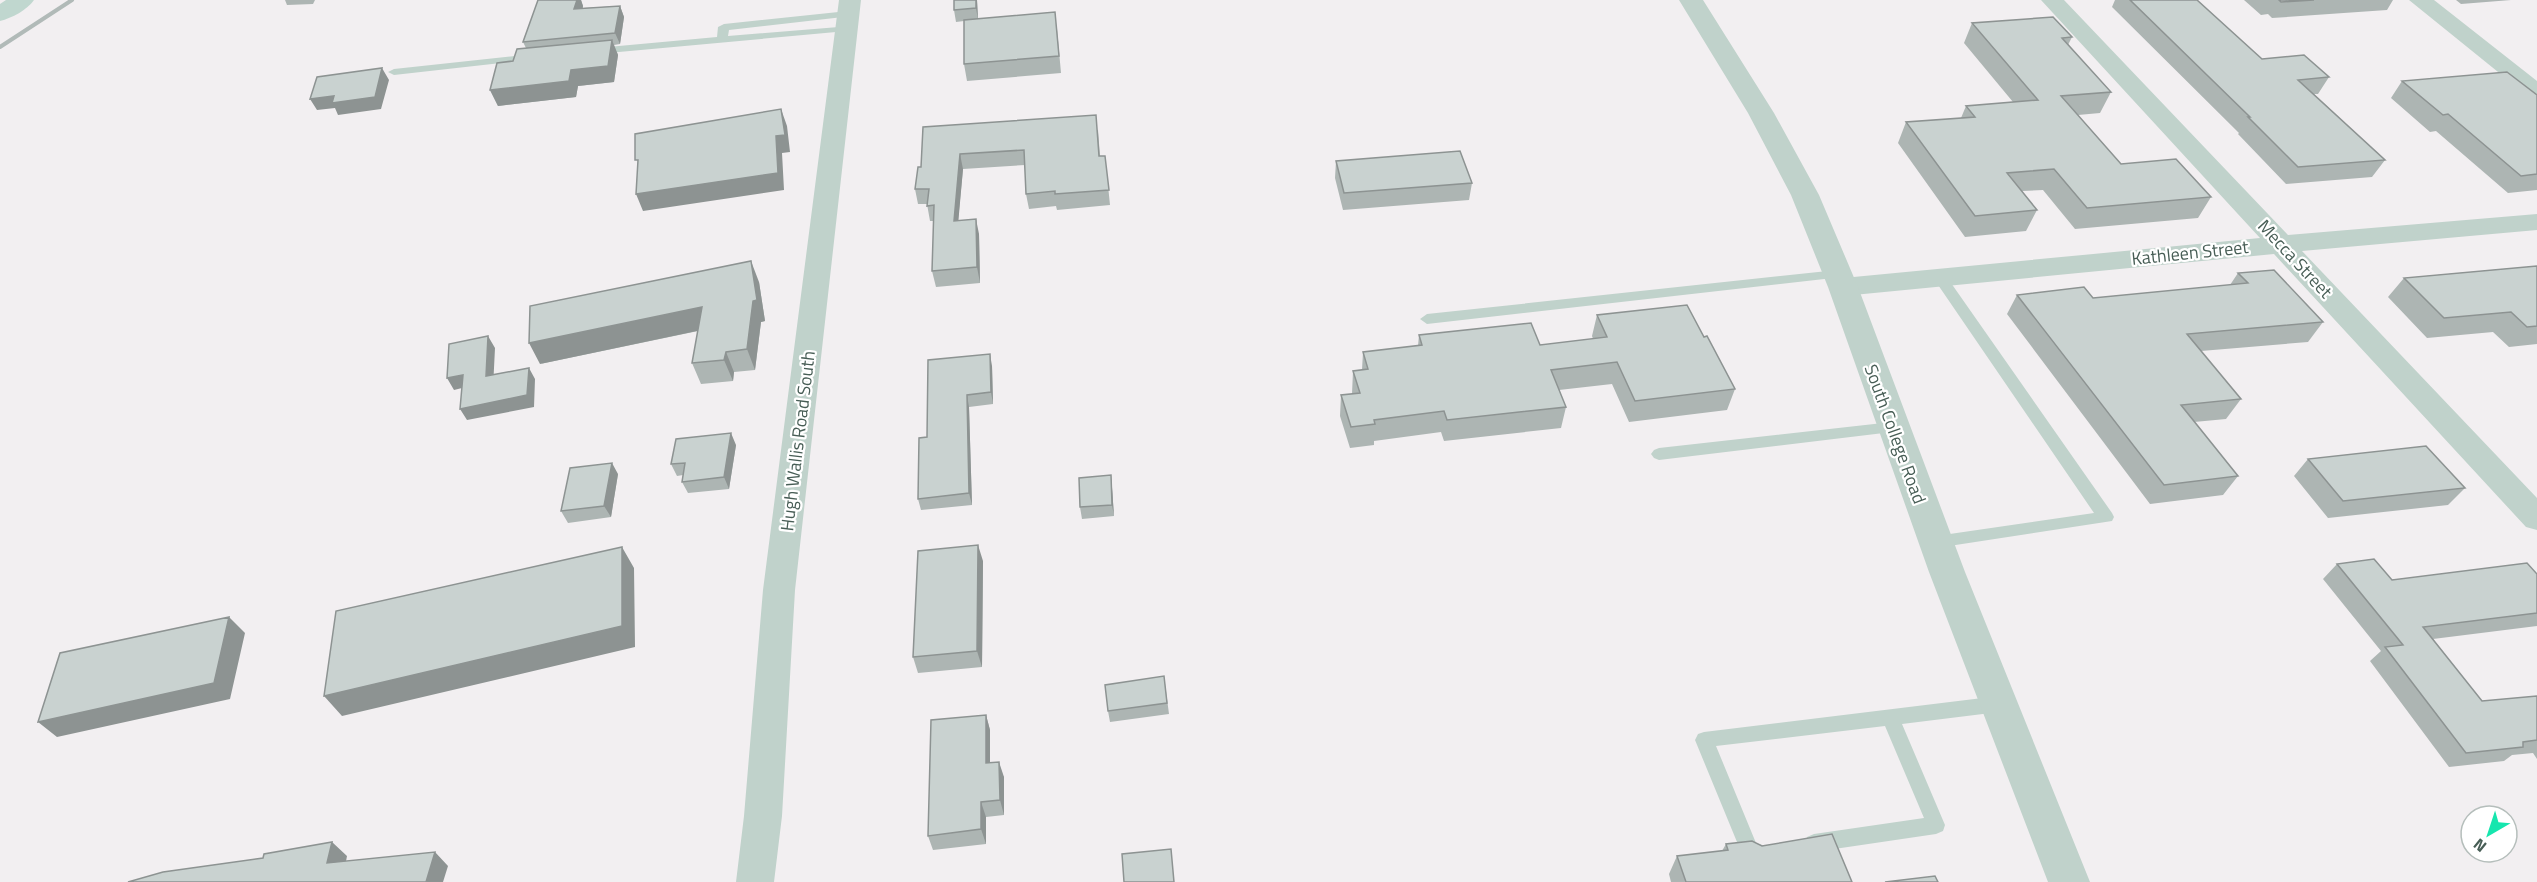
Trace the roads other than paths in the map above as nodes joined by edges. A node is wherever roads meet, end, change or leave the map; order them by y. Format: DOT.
graph roads {
  1 [pos="22,0"];
  2 [pos="1691,0"];
  3 [pos="2052,0"];
  4 [pos="2420,0"];
  5 [pos="0,14"];
  6 [pos="848,14"];
  7 [pos="588,51"];
  8 [pos="542,56"];
  9 [pos="394,72"];
  10 [pos="2537,92"];
  11 [pos="2537,222"];
  12 [pos="2280,243"];
  13 [pos="1939,276"];
  14 [pos="1840,281"];
  15 [pos="1427,319"];
  16 [pos="1892,427"];
  17 [pos="1659,454"];
  18 [pos="2537,518"];
  19 [pos="1936,543"];
  20 [pos="1998,704"];
  21 [pos="1891,718"];
  22 [pos="1798,846"];
  23 [pos="1774,849"];
  24 [pos="755,882"];
  25 [pos="2069,882"];
  1 -- 5 [label="main road"];
  2 -- 14 [label="street, South College Road"];
  3 -- 12 [label="street, Mecca Street"];
  4 -- 10 [label="street"];
  6 -- 7 [label="lane"];
  6 -- 24 [label="street, Hugh Wallis Road South"];
  8 -- 9 [label="lane"];
  11 -- 12 [label="street, Kathleen Street"];
  12 -- 13 [label="street, Kathleen Street"];
  12 -- 18 [label="street, Mecca Street"];
  13 -- 14 [label="street, Kathleen Street"];
  13 -- 19 [label="lane"];
  14 -- 15 [label="lane"];
  14 -- 16 [label="street, South College Road"];
  16 -- 17 [label="lane"];
  16 -- 19 [label="street, South College Road"];
  19 -- 20 [label="street, South College Road"];
  20 -- 21 [label="lane"];
  20 -- 25 [label="street, South College Road"];
  21 -- 22 [label="lane"];
  21 -- 23 [label="lane"];
}
